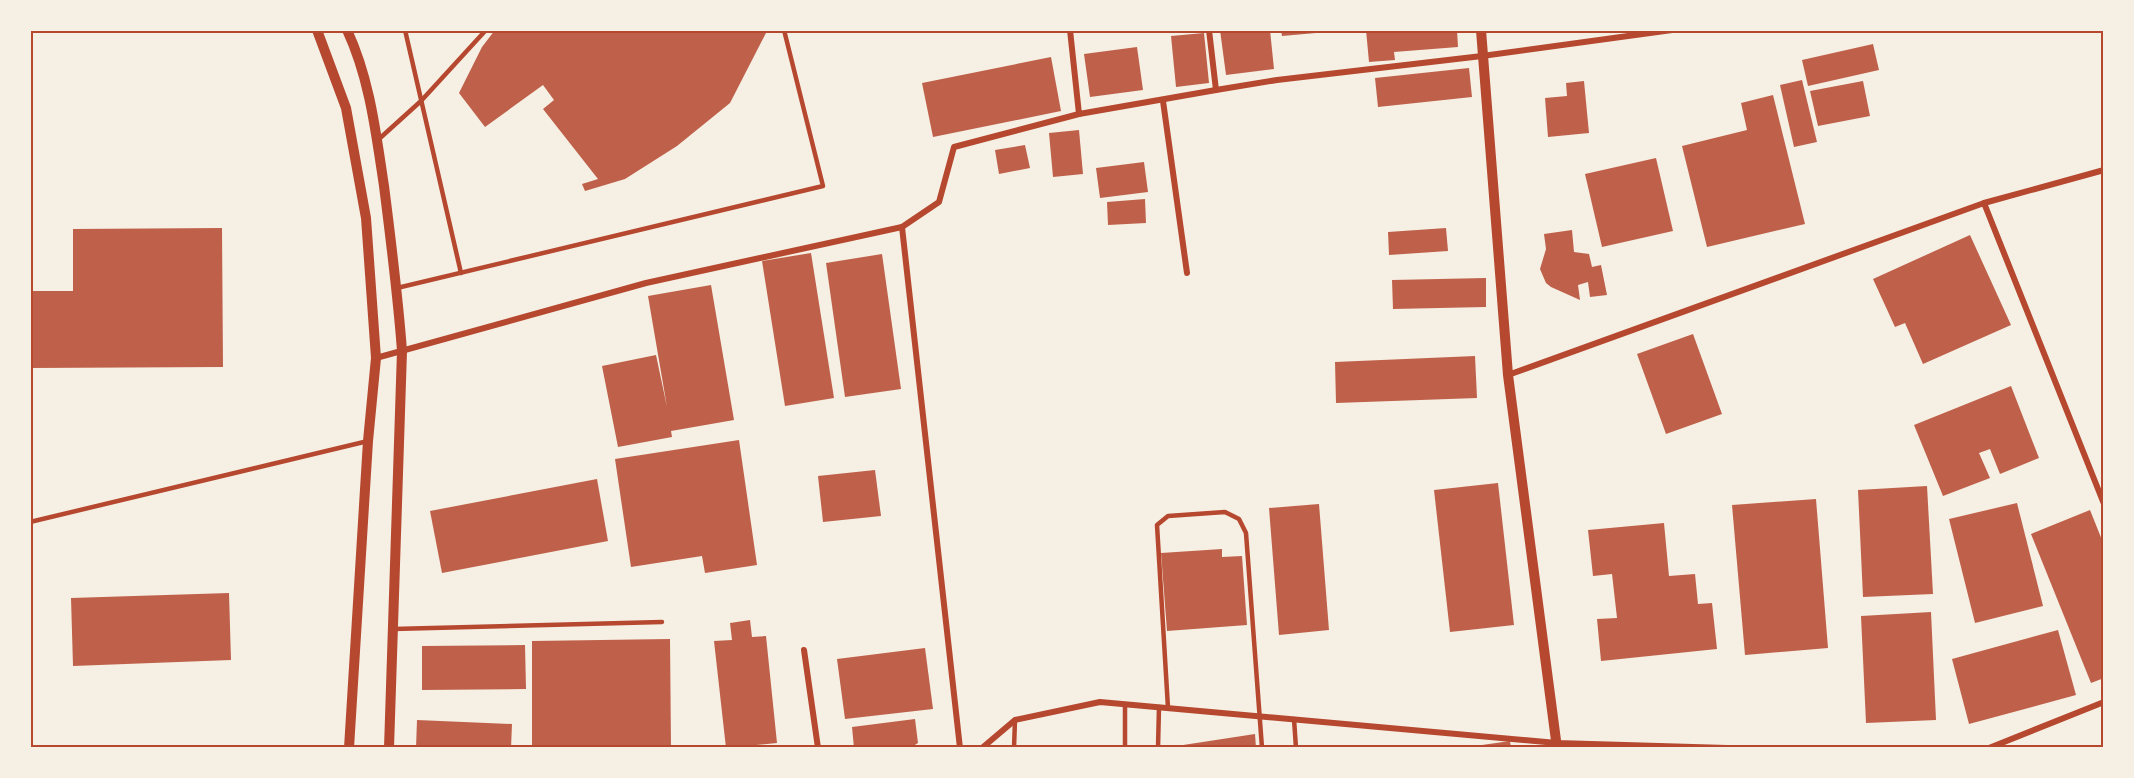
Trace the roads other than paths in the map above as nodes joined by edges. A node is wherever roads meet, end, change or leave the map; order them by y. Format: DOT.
graph roads {
  1 [pos="317,30"];
  2 [pos="347,30"];
  3 [pos="405,30"];
  4 [pos="486,30"];
  5 [pos="784,30"];
  6 [pos="1070,30"];
  7 [pos="1209,30"];
  8 [pos="1481,30"];
  9 [pos="1672,30"];
  10 [pos="1482,56"];
  11 [pos="1216,90"];
  12 [pos="421,101"];
  13 [pos="1163,101"];
  14 [pos="1079,114"];
  15 [pos="377,140"];
  16 [pos="2104,170"];
  17 [pos="1984,203"];
  18 [pos="902,227"];
  19 [pos="461,273"];
  20 [pos="1187,273"];
  21 [pos="398,288"];
  22 [pos="402,351"];
  23 [pos="376,358"];
  24 [pos="1508,375"];
  25 [pos="368,441"];
  26 [pos="2104,504"];
  27 [pos="30,522"];
  28 [pos="662,622"];
  29 [pos="393,629"];
  30 [pos="804,650"];
  31 [pos="2104,702"];
  32 [pos="1125,704"];
  33 [pos="1159,707"];
  34 [pos="1167,708"];
  35 [pos="1260,716"];
  36 [pos="1294,719"];
  37 [pos="1015,720"];
  38 [pos="1557,746"];
  39 [pos="349,748"];
  40 [pos="389,748"];
  41 [pos="818,748"];
  42 [pos="960,748"];
  43 [pos="982,748"];
  44 [pos="1014,748"];
  45 [pos="1125,748"];
  46 [pos="1158,748"];
  47 [pos="1262,748"];
  48 [pos="1296,748"];
  49 [pos="1727,748"];
  50 [pos="1989,748"];
  1 -- 23 [label="street"];
  2 -- 15 [label="street"];
  3 -- 12 [label="lane"];
  4 -- 12 [label="lane"];
  5 -- 19 [label="lane"];
  6 -- 14 [label="street"];
  7 -- 11 [label="street"];
  8 -- 10 [label="street"];
  9 -- 10 [label="street"];
  10 -- 11 [label="street"];
  10 -- 24 [label="street"];
  11 -- 13 [label="street"];
  12 -- 15 [label="lane"];
  12 -- 19 [label="lane"];
  13 -- 14 [label="street"];
  13 -- 20 [label="street"];
  14 -- 18 [label="street"];
  15 -- 21 [label="street"];
  16 -- 17 [label="street"];
  17 -- 24 [label="street"];
  17 -- 26 [label="street"];
  18 -- 22 [label="street"];
  18 -- 42 [label="street"];
  19 -- 21 [label="lane"];
  21 -- 22 [label="street"];
  22 -- 23 [label="street"];
  22 -- 29 [label="street"];
  23 -- 25 [label="street"];
  24 -- 38 [label="street"];
  25 -- 27 [label="lane"];
  25 -- 39 [label="street"];
  28 -- 29 [label="lane"];
  29 -- 40 [label="street"];
  30 -- 41 [label="street"];
  31 -- 50 [label="street"];
  32 -- 33 [label="street"];
  32 -- 37 [label="street"];
  32 -- 45 [label="lane"];
  33 -- 34 [label="street"];
  33 -- 46 [label="lane"];
  34 -- 35 [label="street"];
  34 -- 35 [label="lane"];
  35 -- 36 [label="street"];
  35 -- 47 [label="lane"];
  36 -- 38 [label="street"];
  36 -- 48 [label="lane"];
  37 -- 43 [label="street"];
  37 -- 44 [label="lane"];
  38 -- 49 [label="street"];
}
